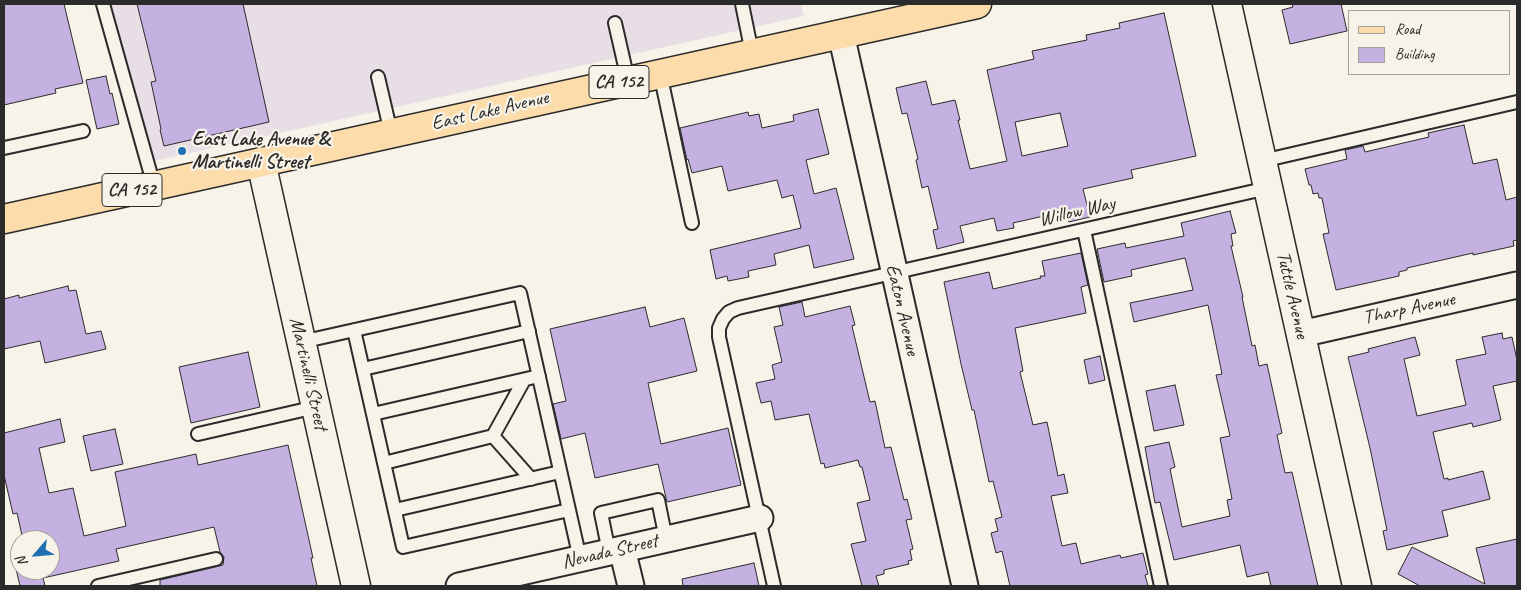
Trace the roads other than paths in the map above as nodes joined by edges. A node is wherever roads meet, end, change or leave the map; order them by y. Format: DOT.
graph roads {
  1 [pos="103,4"];
  2 [pos="742,4"];
  3 [pos="977,4"];
  4 [pos="1227,4"];
  5 [pos="615,23"];
  6 [pos="840,34"];
  7 [pos="752,53"];
  8 [pos="660,73"];
  9 [pos="378,77"];
  10 [pos="628,80"];
  11 [pos="1517,102"];
  12 [pos="83,131"];
  13 [pos="391,133"];
  14 [pos="4,148"];
  15 [pos="1262,160"];
  16 [pos="261,162"];
  17 [pos="154,186"];
  18 [pos="1268,188"];
  19 [pos="4,219"];
  20 [pos="692,223"];
  21 [pos="1084,230"];
  22 [pos="894,273"];
  23 [pos="1517,286"];
  24 [pos="354,330"];
  25 [pos="529,331"];
  26 [pos="1301,334"];
  27 [pos="301,342"];
  28 [pos="363,369"];
  29 [pos="539,376"];
  30 [pos="524,380"];
  31 [pos="316,407"];
  32 [pos="373,414"];
  33 [pos="198,434"];
  34 [pos="493,436"];
  35 [pos="384,462"];
  36 [pos="560,472"];
  37 [pos="531,479"];
  38 [pos="394,510"];
  39 [pos="569,510"];
  40 [pos="760,518"];
  41 [pos="666,539"];
  42 [pos="616,551"];
  43 [pos="580,559"];
  44 [pos="216,560"];
  45 [pos="98,586"];
  46 [pos="356,586"];
  47 [pos="460,586"];
  48 [pos="631,586"];
  49 [pos="774,586"];
  50 [pos="965,586"];
  51 [pos="1161,586"];
  52 [pos="1357,586"];
  1 -- 17 [label="lane"];
  2 -- 7 [label="lane"];
  3 -- 6 [label="main road, East Lake Avenue / CA 152"];
  4 -- 15 [label="street, Tuttle Avenue"];
  5 -- 10 [label="lane"];
  6 -- 7 [label="main road, East Lake Avenue / CA 152"];
  6 -- 22 [label="street, Eaton Avenue"];
  7 -- 8 [label="main road, East Lake Avenue / CA 152"];
  8 -- 10 [label="main road, East Lake Avenue / CA 152"];
  8 -- 20 [label="lane"];
  9 -- 13 [label="lane"];
  10 -- 13 [label="main road, East Lake Avenue / CA 152"];
  11 -- 15 [label="lane"];
  12 -- 14 [label="lane"];
  13 -- 16 [label="main road, East Lake Avenue / CA 152"];
  15 -- 18 [label="street, Tuttle Avenue"];
  16 -- 17 [label="main road, East Lake Avenue / CA 152"];
  16 -- 27 [label="street, Martinelli Street"];
  17 -- 19 [label="main road, East Lake Avenue / CA 152"];
  18 -- 21 [label="lane, Willow Way"];
  18 -- 26 [label="street, Tuttle Avenue"];
  21 -- 22 [label="lane, Willow Way"];
  21 -- 51 [label="lane"];
  22 -- 40 [label="lane, Willow Way"];
  22 -- 50 [label="street, Eaton Avenue"];
  23 -- 26 [label="street, Tharp Avenue"];
  24 -- 25 [label="lane"];
  24 -- 27 [label="lane"];
  24 -- 28 [label="lane"];
  25 -- 28 [label="lane"];
  25 -- 29 [label="lane"];
  26 -- 52 [label="street, Tuttle Avenue"];
  27 -- 31 [label="street, Martinelli Street"];
  28 -- 32 [label="lane"];
  29 -- 30 [label="lane"];
  29 -- 36 [label="lane"];
  30 -- 32 [label="lane"];
  30 -- 34 [label="lane"];
  31 -- 33 [label="lane"];
  31 -- 46 [label="street, Martinelli Street"];
  32 -- 35 [label="lane"];
  34 -- 35 [label="lane"];
  34 -- 37 [label="lane"];
  35 -- 38 [label="lane"];
  36 -- 37 [label="lane"];
  36 -- 39 [label="lane"];
  37 -- 38 [label="lane"];
  38 -- 39 [label="lane"];
  39 -- 43 [label="lane"];
  40 -- 41 [label="street, Nevada Street"];
  40 -- 49 [label="lane, Willow Way"];
  41 -- 42 [label="street, Nevada Street"];
  41 -- 42 [label="lane"];
  42 -- 43 [label="street, Nevada Street"];
  42 -- 48 [label="street"];
  43 -- 47 [label="street, Nevada Street"];
  44 -- 45 [label="lane"];
}
